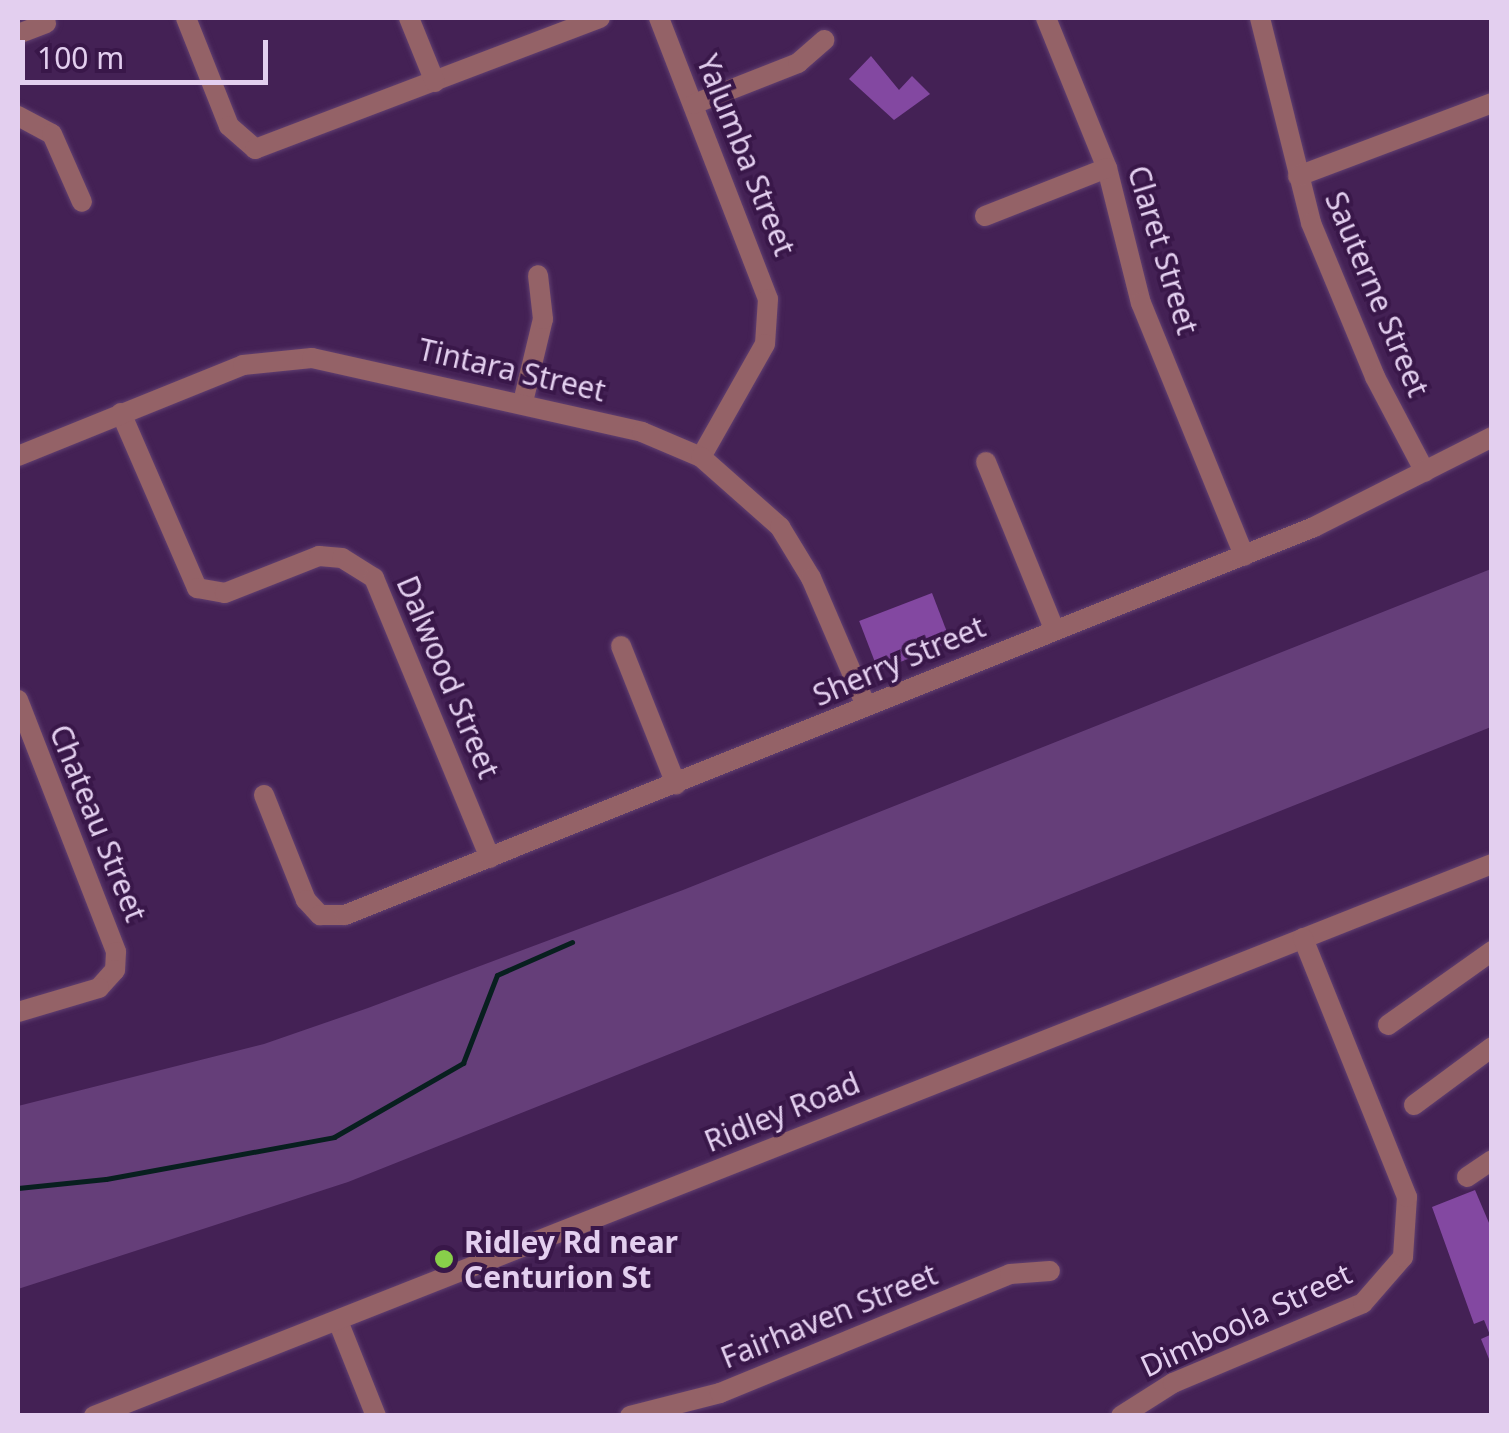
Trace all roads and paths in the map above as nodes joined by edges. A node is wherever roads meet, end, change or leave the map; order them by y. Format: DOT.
graph roads {
  1 [pos="186,18"];
  2 [pos="409,18"];
  3 [pos="600,18"];
  4 [pos="659,18"];
  5 [pos="1046,18"];
  6 [pos="1260,18"];
  7 [pos="46,23"];
  8 [pos="18,34"];
  9 [pos="824,40"];
  10 [pos="435,82"];
  11 [pos="1492,103"];
  12 [pos="694,104"];
  13 [pos="18,116"];
  14 [pos="1107,168"];
  15 [pos="1298,176"];
  16 [pos="82,202"];
  17 [pos="986,216"];
  18 [pos="538,275"];
  19 [pos="523,402"];
  20 [pos="122,414"];
  21 [pos="1492,437"];
  22 [pos="18,456"];
  23 [pos="701,457"];
  24 [pos="986,462"];
  25 [pos="1426,472"];
  26 [pos="1244,556"];
  27 [pos="1054,629"];
  28 [pos="621,646"];
  29 [pos="18,700"];
  30 [pos="866,706"];
  31 [pos="676,784"];
  32 [pos="264,795"];
  33 [pos="490,858"];
  34 [pos="1492,864"];
  35 [pos="1302,938"];
  36 [pos="1492,950"];
  37 [pos="18,1012"];
  38 [pos="1388,1025"];
  39 [pos="1492,1048"];
  40 [pos="1414,1105"];
  41 [pos="1492,1160"];
  42 [pos="1467,1177"];
  43 [pos="1050,1271"];
  44 [pos="338,1320"];
  45 [pos="100,1415"];
  46 [pos="376,1416"];
  47 [pos="630,1416"];
  48 [pos="1120,1416"];
  1 -- 10 [label="street"];
  2 -- 10 [label="street"];
  3 -- 10 [label="street"];
  4 -- 12 [label="street, Yalumba Street"];
  5 -- 14 [label="street, Claret Street"];
  6 -- 15 [label="street, Sauterne Street"];
  7 -- 8 [label="street"];
  9 -- 12 [label="street"];
  11 -- 15 [label="street"];
  12 -- 23 [label="street, Yalumba Street"];
  13 -- 16 [label="street"];
  14 -- 17 [label="street"];
  14 -- 26 [label="street, Claret Street"];
  15 -- 25 [label="street, Sauterne Street"];
  18 -- 19 [label="street"];
  19 -- 20 [label="street, Tintara Street"];
  19 -- 23 [label="street, Tintara Street"];
  20 -- 22 [label="street, Tintara Street"];
  20 -- 33 [label="street, Dalwood Street"];
  21 -- 25 [label="street, Sherry Street"];
  23 -- 30 [label="street, Tintara Street"];
  24 -- 27 [label="street"];
  25 -- 26 [label="street, Sherry Street"];
  26 -- 27 [label="street, Sherry Street"];
  27 -- 30 [label="street, Sherry Street"];
  28 -- 31 [label="street"];
  29 -- 37 [label="street, Chateau Street"];
  30 -- 31 [label="street, Sherry Street"];
  31 -- 33 [label="street, Sherry Street"];
  32 -- 33 [label="street, Sherry Street"];
  34 -- 35 [label="street, Ridley Road"];
  35 -- 44 [label="street, Ridley Road"];
  35 -- 48 [label="street, Dimboola Street"];
  36 -- 38 [label="street"];
  39 -- 40 [label="street"];
  41 -- 42 [label="street"];
  43 -- 47 [label="street, Fairhaven Street"];
  44 -- 45 [label="street, Ridley Road"];
  44 -- 46 [label="street"];
}
